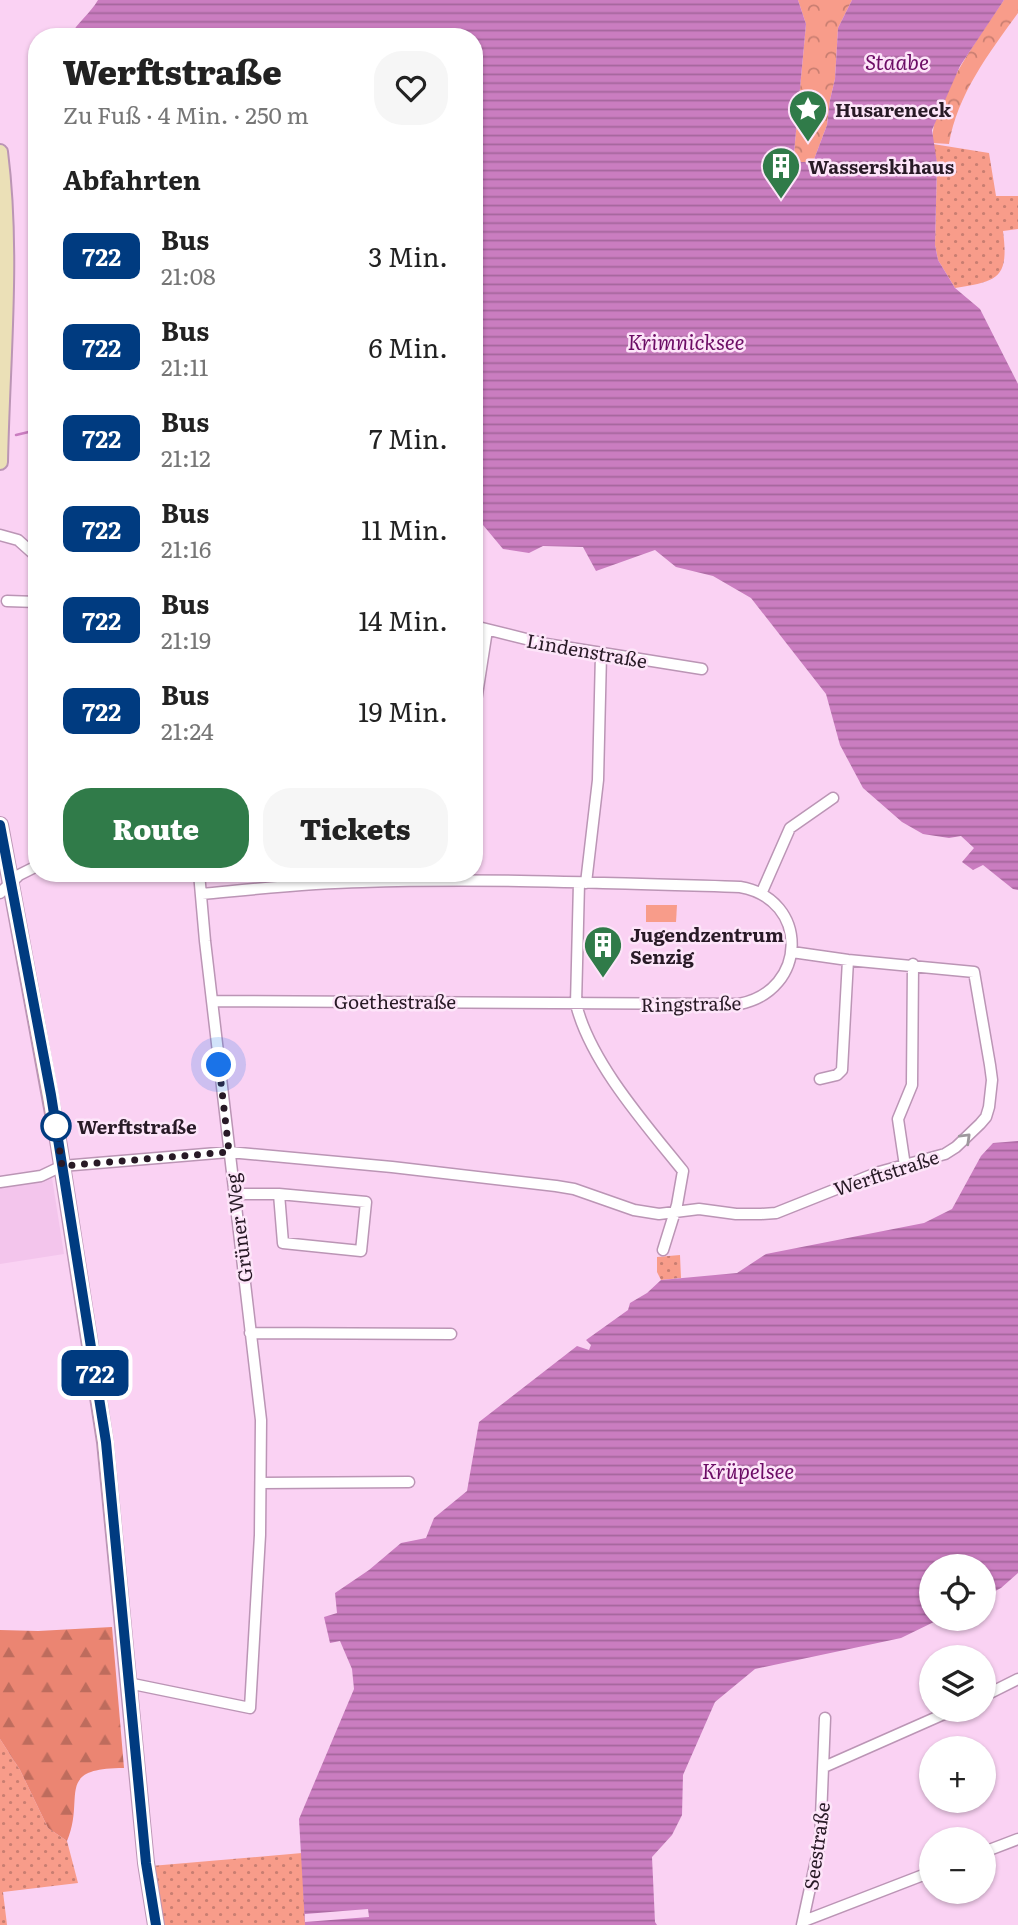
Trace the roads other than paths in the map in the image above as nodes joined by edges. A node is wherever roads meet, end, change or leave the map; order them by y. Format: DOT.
graph roads {
  1 [pos="0,152"];
  2 [pos="1,410"];
  3 [pos="0,462"];
  4 [pos="0,535"];
  5 [pos="28,549"];
  6 [pos="7,601"];
  7 [pos="28,602"];
  8 [pos="483,629"];
  9 [pos="487,630"];
  10 [pos="601,654"];
  11 [pos="483,656"];
  12 [pos="702,669"];
  13 [pos="833,798"];
  14 [pos="0,825"];
  15 [pos="28,870"];
  16 [pos="483,881"];
  17 [pos="12,882"];
  18 [pos="200,882"];
  19 [pos="325,882"];
  20 [pos="582,883"];
  21 [pos="0,893"];
  22 [pos="202,894"];
  23 [pos="761,894"];
  24 [pos="792,952"];
  25 [pos="848,960"];
  26 [pos="913,964"];
  27 [pos="213,1001"];
  28 [pos="576,1004"];
  29 [pos="820,1079"];
  30 [pos="229,1152"];
  31 [pos="62,1166"];
  32 [pos="905,1166"];
  33 [pos="0,1182"];
  34 [pos="236,1194"];
  35 [pos="279,1194"];
  36 [pos="673,1213"];
  37 [pos="663,1250"];
  38 [pos="250,1333"];
  39 [pos="452,1334"];
  40 [pos="409,1482"];
  41 [pos="261,1483"];
  42 [pos="1018,1679"];
  43 [pos="128,1683"];
  44 [pos="996,1690"];
  45 [pos="825,1718"];
  46 [pos="926,1722"];
  47 [pos="824,1767"];
  48 [pos="1018,1839"];
  49 [pos="996,1847"];
  50 [pos="919,1877"];
  51 [pos="803,1923"];
  52 [pos="156,1925"];
  1 -- 2 [label="main road"];
  2 -- 3 [label="main road"];
  4 -- 5 [label="street"];
  6 -- 7 [label="street"];
  8 -- 9 [label="street, Lindenstraße"];
  9 -- 10 [label="street, Lindenstraße"];
  9 -- 11 [label="street"];
  10 -- 12 [label="street, Lindenstraße"];
  10 -- 20 [label="street"];
  13 -- 23 [label="street"];
  14 -- 17 [label="main road"];
  15 -- 17 [label="street"];
  16 -- 20 [label="street"];
  17 -- 21 [label="street"];
  17 -- 31 [label="main road"];
  18 -- 22 [label="street, Grüner Weg"];
  19 -- 22 [label="street"];
  20 -- 23 [label="street"];
  20 -- 28 [label="street"];
  22 -- 27 [label="street, Grüner Weg"];
  23 -- 24 [label="street"];
  24 -- 25 [label="street"];
  24 -- 28 [label="street, Ringstraße"];
  25 -- 26 [label="street"];
  25 -- 29 [label="street"];
  26 -- 32 [label="street"];
  32 -- 26 [label="street, Werftstraße, one-way"];
  27 -- 28 [label="street, Goethestraße"];
  27 -- 30 [label="street, Grüner Weg"];
  28 -- 36 [label="street"];
  30 -- 31 [label="street, Werftstraße"];
  30 -- 34 [label="street, Grüner Weg"];
  30 -- 36 [label="street, Werftstraße"];
  31 -- 33 [label="street, Werftstraße"];
  31 -- 43 [label="main road"];
  32 -- 36 [label="street, Werftstraße"];
  34 -- 35 [label="street"];
  34 -- 38 [label="street, Grüner Weg"];
  35 -- 35 [label="street"];
  36 -- 37 [label="street"];
  38 -- 39 [label="street"];
  38 -- 41 [label="street, Grüner Weg"];
  40 -- 41 [label="street"];
  41 -- 43 [label="street, Grüner Weg"];
  42 -- 44 [label="street"];
  43 -- 52 [label="main road"];
  45 -- 47 [label="street, Seestraße"];
  46 -- 47 [label="street"];
  47 -- 51 [label="street, Seestraße"];
  48 -- 49 [label="street"];
  50 -- 51 [label="street"];
}
